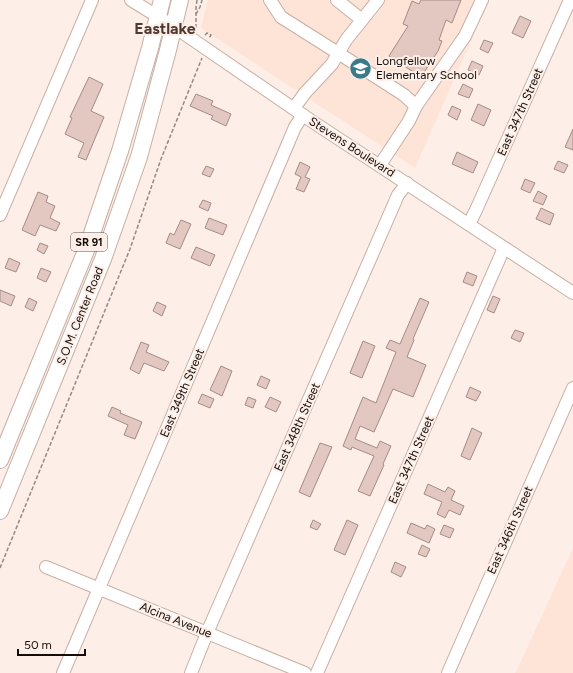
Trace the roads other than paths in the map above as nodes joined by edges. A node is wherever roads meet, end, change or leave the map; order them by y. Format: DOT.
graph roads {
  1 [pos="92,0"];
  2 [pos="131,0"];
  3 [pos="162,0"];
  4 [pos="180,0"];
  5 [pos="270,0"];
  6 [pos="336,0"];
  7 [pos="378,0"];
  8 [pos="482,0"];
  9 [pos="570,0"];
  10 [pos="157,16"];
  11 [pos="362,20"];
  12 [pos="173,26"];
  13 [pos="338,53"];
  14 [pos="416,106"];
  15 [pos="299,112"];
  16 [pos="380,165"];
  17 [pos="407,183"];
  18 [pos="0,215"];
  19 [pos="469,224"];
  20 [pos="504,248"];
  21 [pos="573,293"];
  22 [pos="573,388"];
  23 [pos="0,460"];
  24 [pos="0,511"];
  25 [pos="46,567"];
  26 [pos="98,588"];
  27 [pos="207,633"];
  28 [pos="63,673"];
  29 [pos="191,673"];
  30 [pos="305,673"];
  31 [pos="317,673"];
  32 [pos="448,673"];
  1 -- 18 [label="street"];
  2 -- 10 [label="street, Stevens Boulevard"];
  3 -- 10 [label="main road, S.O.M. Center Road / SR 91"];
  4 -- 12 [label="main road, S.O.M. Center Road / SR 91"];
  5 -- 13 [label="street"];
  6 -- 11 [label="street"];
  7 -- 11 [label="street, East 349th Street"];
  8 -- 14 [label="street"];
  9 -- 19 [label="street, East 347th Street"];
  10 -- 12 [label="street, Stevens Boulevard"];
  10 -- 23 [label="main road, S.O.M. Center Road / SR 91"];
  11 -- 13 [label="street, East 349th Street"];
  12 -- 15 [label="street, Stevens Boulevard"];
  12 -- 24 [label="main road, S.O.M. Center Road / SR 91"];
  13 -- 14 [label="street"];
  13 -- 15 [label="street, East 349th Street"];
  14 -- 16 [label="street"];
  15 -- 16 [label="street, Stevens Boulevard"];
  15 -- 26 [label="street, East 349th Street"];
  16 -- 17 [label="street, Stevens Boulevard"];
  17 -- 19 [label="street, Stevens Boulevard"];
  17 -- 27 [label="street, East 348th Street"];
  19 -- 20 [label="street, Stevens Boulevard"];
  20 -- 21 [label="street, Stevens Boulevard"];
  20 -- 31 [label="street, East 347th Street"];
  22 -- 32 [label="street, East 346th Street"];
  25 -- 26 [label="street, Alcina Avenue"];
  26 -- 27 [label="street, Alcina Avenue"];
  26 -- 28 [label="street, East 349th Street"];
  27 -- 29 [label="street, East 348th Street"];
  27 -- 30 [label="street, Alcina Avenue"];
}
